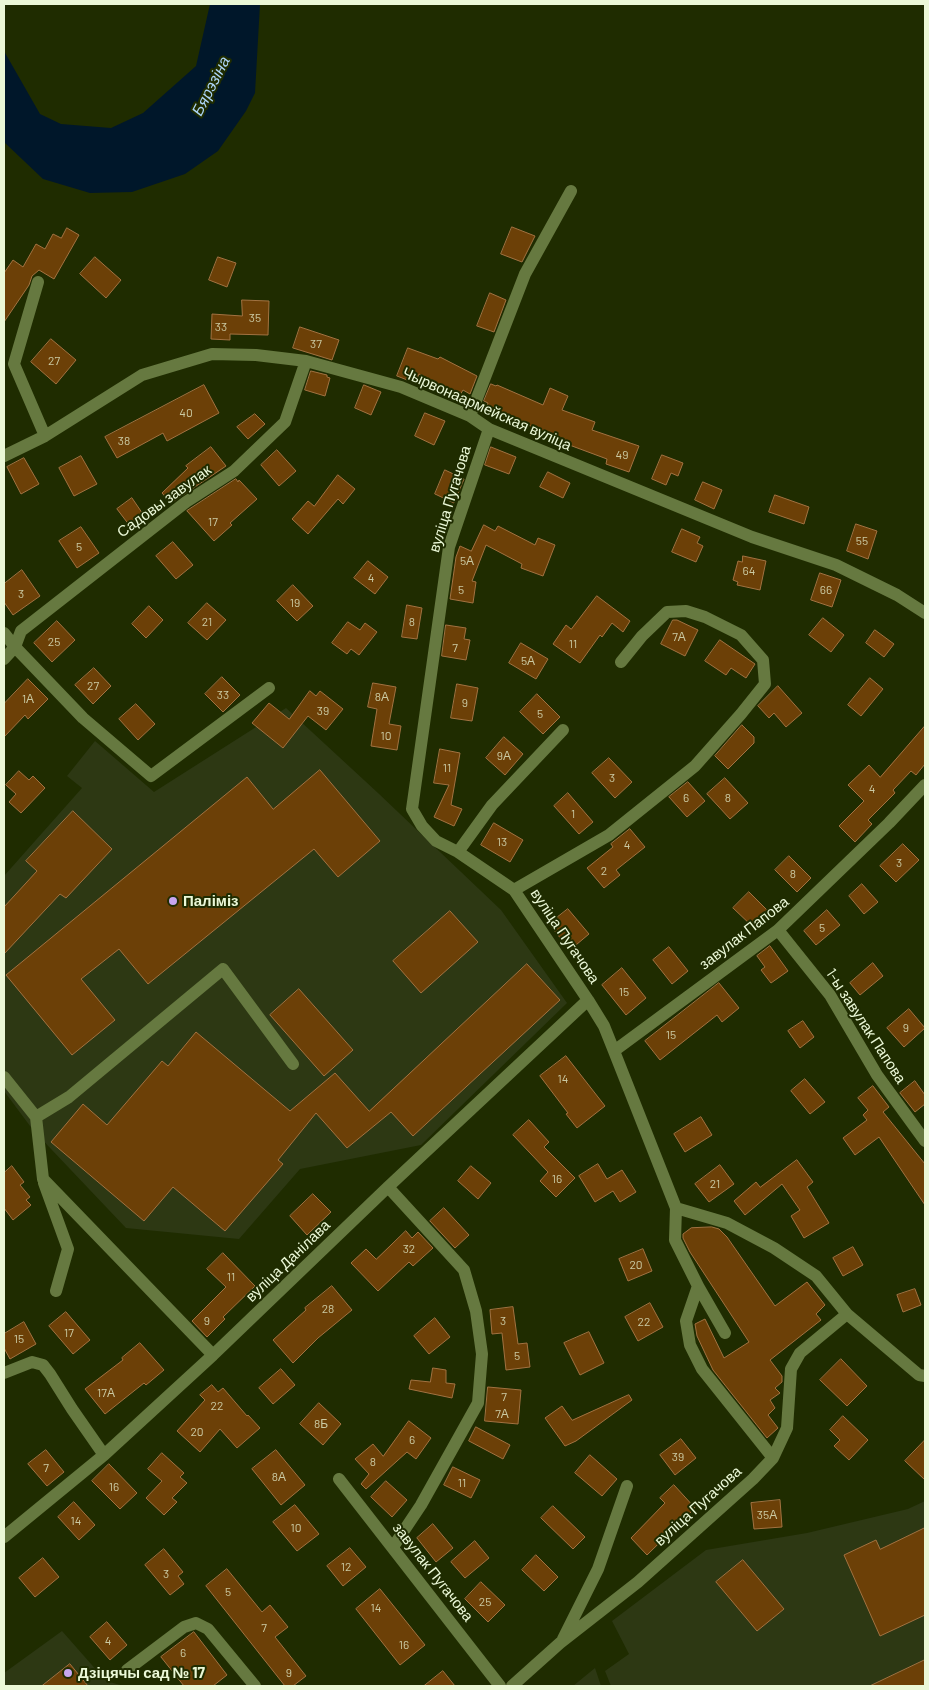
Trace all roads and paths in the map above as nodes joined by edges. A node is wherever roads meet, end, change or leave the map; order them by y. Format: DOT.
graph roads {
  1 [pos="571,191"];
  2 [pos="38,282"];
  3 [pos="306,361"];
  4 [pos="470,416"];
  5 [pos="489,429"];
  6 [pos="44,436"];
  7 [pos="4,456"];
  8 [pos="925,613"];
  9 [pos="4,633"];
  10 [pos="16,647"];
  11 [pos="4,659"];
  12 [pos="621,662"];
  13 [pos="269,688"];
  14 [pos="563,730"];
  15 [pos="925,785"];
  16 [pos="458,852"];
  17 [pos="514,890"];
  18 [pos="778,930"];
  19 [pos="588,1000"];
  20 [pos="614,1052"];
  21 [pos="293,1064"];
  22 [pos="4,1077"];
  23 [pos="36,1118"];
  24 [pos="925,1141"];
  25 [pos="43,1178"];
  26 [pos="388,1187"];
  27 [pos="676,1208"];
  28 [pos="698,1286"];
  29 [pos="56,1291"];
  30 [pos="847,1314"];
  31 [pos="725,1333"];
  32 [pos="213,1355"];
  33 [pos="4,1373"];
  34 [pos="925,1376"];
  35 [pos="104,1455"];
  36 [pos="773,1458"];
  37 [pos="340,1479"];
  38 [pos="627,1486"];
  39 [pos="4,1537"];
  40 [pos="393,1546"];
  41 [pos="560,1643"];
  42 [pos="127,1670"];
  43 [pos="256,1686"];
  44 [pos="500,1686"];
  45 [pos="512,1686"];
  1 -- 4 [label="street"];
  2 -- 6 [label="street"];
  3 -- 4 [label="street, Чырвонаармейская вуліца"];
  3 -- 6 [label="street, Чырвонаармейская вуліца"];
  3 -- 10 [label="street, Садовы завулак"];
  4 -- 5 [label="street, Чырвонаармейская вуліца"];
  5 -- 8 [label="street, Чырвонаармейская вуліца"];
  5 -- 16 [label="street, вуліца Пугачова"];
  6 -- 7 [label="street, Чырвонаармейская вуліца"];
  9 -- 10 [label="street"];
  10 -- 11 [label="street, Садовы завулак"];
  10 -- 13 [label="street"];
  12 -- 17 [label="street"];
  14 -- 16 [label="street"];
  15 -- 18 [label="street, завулак Папова"];
  16 -- 17 [label="street, вуліца Пугачова"];
  17 -- 19 [label="street, вуліца Пугачова"];
  18 -- 20 [label="street, завулак Папова"];
  18 -- 24 [label="street, 1-ы завулак Папова"];
  19 -- 20 [label="street, вуліца Пугачова"];
  19 -- 26 [label="street, вуліца Данілава"];
  20 -- 27 [label="street, вуліца Пугачова"];
  21 -- 23 [label="street"];
  22 -- 23 [label="street"];
  23 -- 25 [label="street"];
  25 -- 29 [label="street"];
  25 -- 32 [label="street"];
  26 -- 32 [label="street, вуліца Данілава"];
  26 -- 40 [label="street"];
  27 -- 28 [label="street"];
  27 -- 30 [label="street"];
  28 -- 31 [label="street"];
  28 -- 36 [label="street"];
  30 -- 34 [label="street"];
  30 -- 36 [label="street, вуліца Пугачова"];
  32 -- 35 [label="street, вуліца Данілава"];
  33 -- 35 [label="street"];
  35 -- 39 [label="street, вуліца Данілава"];
  36 -- 41 [label="street, вуліца Пугачова"];
  37 -- 40 [label="street, завулак Пугачова"];
  38 -- 41 [label="street"];
  40 -- 44 [label="street, завулак Пугачова"];
  41 -- 45 [label="street, вуліца Пугачова"];
  42 -- 43 [label="street"];
}
